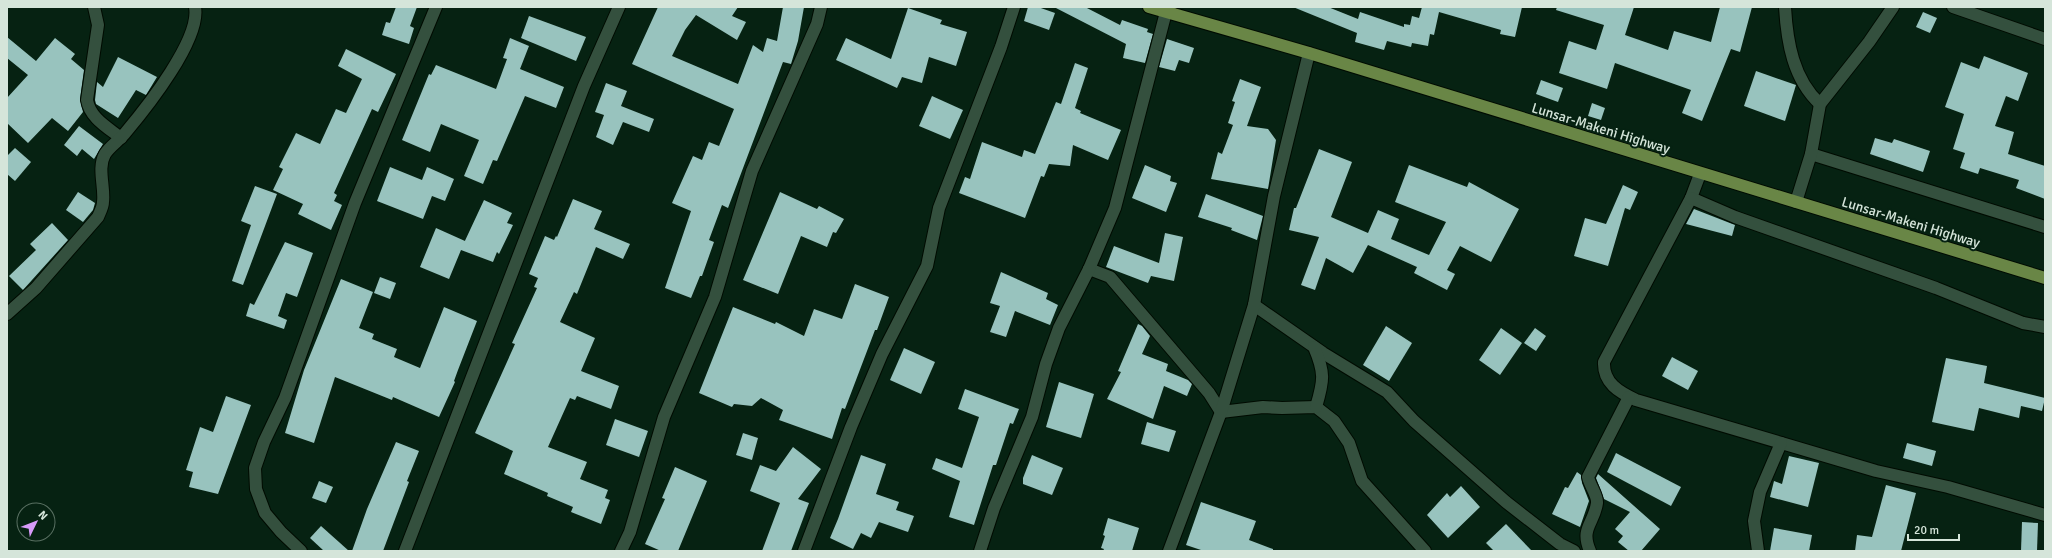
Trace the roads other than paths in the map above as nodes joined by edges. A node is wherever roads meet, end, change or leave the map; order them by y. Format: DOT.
graph roads {
  1 [pos="94,7"];
  2 [pos="195,7"];
  3 [pos="436,7"];
  4 [pos="619,7"];
  5 [pos="821,7"];
  6 [pos="1014,7"];
  7 [pos="1149,7"];
  8 [pos="1785,7"];
  9 [pos="1893,7"];
  10 [pos="1953,7"];
  11 [pos="1168,10"];
  12 [pos="2045,39"];
  13 [pos="1308,53"];
  14 [pos="1820,104"];
  15 [pos="121,138"];
  16 [pos="1812,154"];
  17 [pos="1700,174"];
  18 [pos="1691,198"];
  19 [pos="1796,202"];
  20 [pos="2045,227"];
  21 [pos="1088,269"];
  22 [pos="2045,278"];
  23 [pos="1254,305"];
  24 [pos="7,314"];
  25 [pos="2045,327"];
  26 [pos="1314,346"];
  27 [pos="1629,397"];
  28 [pos="1316,407"];
  29 [pos="1221,412"];
  30 [pos="1781,442"];
  31 [pos="2045,515"];
  32 [pos="301,551"];
  33 [pos="405,551"];
  34 [pos="621,551"];
  35 [pos="804,551"];
  36 [pos="980,551"];
  37 [pos="1169,551"];
  38 [pos="1425,551"];
  39 [pos="1574,551"];
  40 [pos="1590,551"];
  41 [pos="1758,551"];
  1 -- 15 [label="street"];
  2 -- 15 [label="street"];
  3 -- 32 [label="street"];
  4 -- 33 [label="street"];
  5 -- 34 [label="street"];
  6 -- 35 [label="street"];
  7 -- 11 [label="main road, Lunsar-Makeni Highway"];
  8 -- 14 [label="street"];
  9 -- 14 [label="street"];
  10 -- 12 [label="street"];
  11 -- 13 [label="main road, Lunsar-Makeni Highway"];
  11 -- 21 [label="street"];
  13 -- 17 [label="main road, Lunsar-Makeni Highway"];
  13 -- 23 [label="street"];
  14 -- 16 [label="street"];
  15 -- 24 [label="street"];
  16 -- 19 [label="street"];
  16 -- 20 [label="street"];
  17 -- 18 [label="street"];
  17 -- 19 [label="main road, Lunsar-Makeni Highway"];
  18 -- 25 [label="street"];
  18 -- 27 [label="street"];
  19 -- 22 [label="main road, Lunsar-Makeni Highway"];
  21 -- 29 [label="street"];
  21 -- 36 [label="street"];
  23 -- 26 [label="street"];
  23 -- 29 [label="street"];
  26 -- 28 [label="street"];
  26 -- 39 [label="street"];
  27 -- 30 [label="street"];
  27 -- 40 [label="street"];
  28 -- 29 [label="street"];
  28 -- 38 [label="street"];
  29 -- 37 [label="street"];
  30 -- 31 [label="street"];
  30 -- 41 [label="street"];
}
